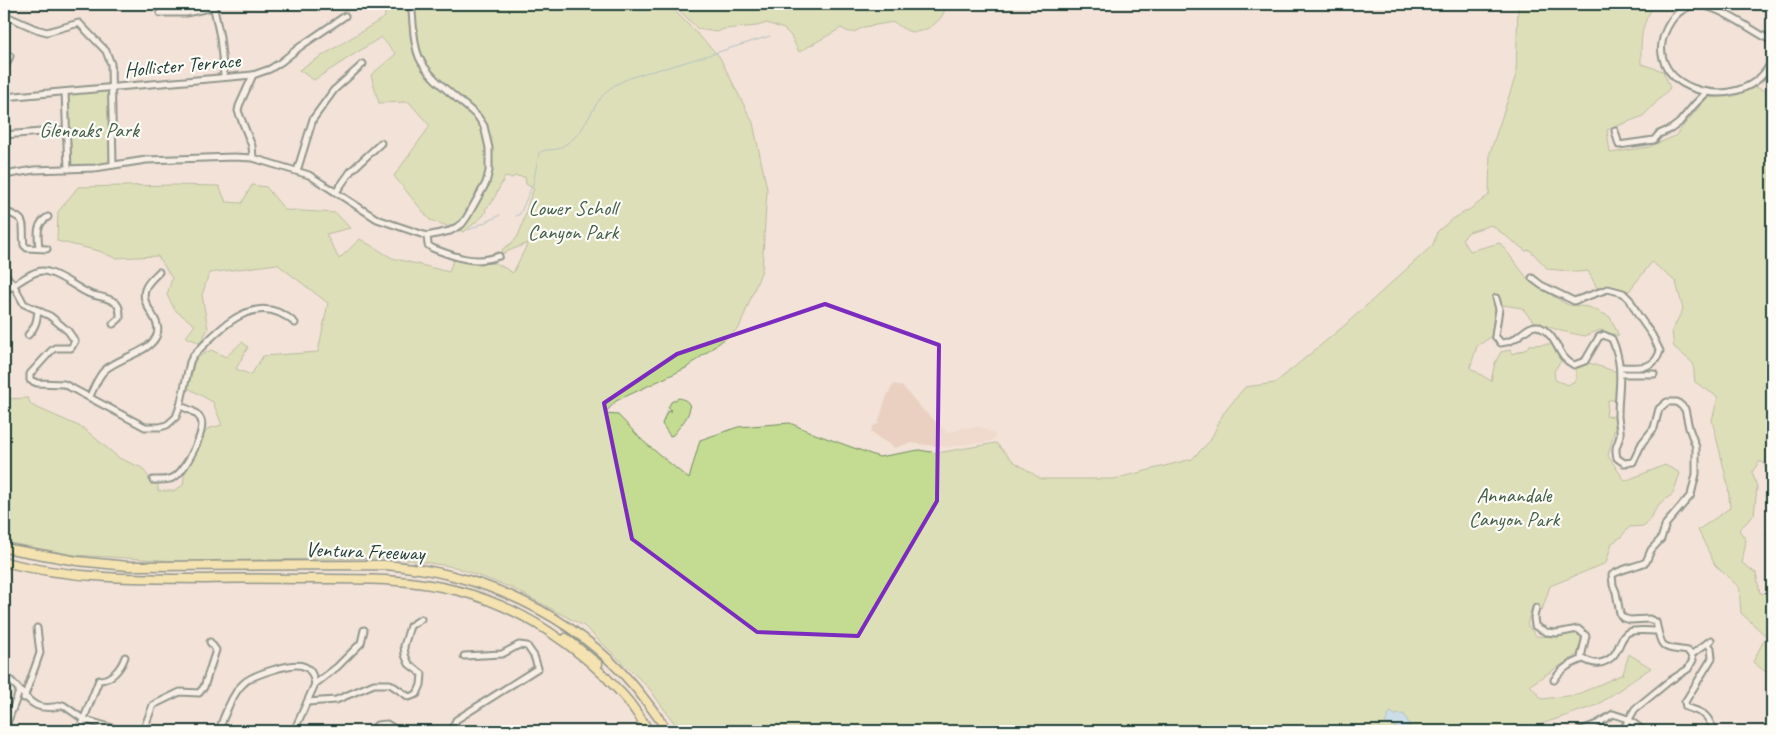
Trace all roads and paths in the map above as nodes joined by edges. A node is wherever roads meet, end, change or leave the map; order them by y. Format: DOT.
graph roads {
  1 [pos="411,4"];
  2 [pos="213,5"];
  3 [pos="160,13"];
  4 [pos="4,15"];
  5 [pos="345,16"];
  6 [pos="1772,41"];
  7 [pos="10,56"];
  8 [pos="1772,60"];
  9 [pos="363,64"];
  10 [pos="4,70"];
  11 [pos="253,75"];
  12 [pos="224,76"];
  13 [pos="112,87"];
  14 [pos="65,92"];
  15 [pos="1707,92"];
  16 [pos="4,97"];
  17 [pos="66,130"];
  18 [pos="1616,131"];
  19 [pos="4,135"];
  20 [pos="381,143"];
  21 [pos="253,158"];
  22 [pos="113,165"];
  23 [pos="68,169"];
  24 [pos="297,170"];
  25 [pos="4,175"];
  26 [pos="336,192"];
  27 [pos="4,211"];
  28 [pos="48,217"];
  29 [pos="427,236"];
  30 [pos="39,248"];
  31 [pos="47,249"];
  32 [pos="499,256"];
  33 [pos="158,272"];
  34 [pos="4,273"];
  35 [pos="1532,278"];
  36 [pos="13,284"];
  37 [pos="4,292"];
  38 [pos="1496,298"];
  39 [pos="38,310"];
  40 [pos="295,323"];
  41 [pos="113,324"];
  42 [pos="28,335"];
  43 [pos="1620,367"];
  44 [pos="1622,374"];
  45 [pos="1654,374"];
  46 [pos="90,396"];
  47 [pos="180,406"];
  48 [pos="153,480"];
  49 [pos="4,548"];
  50 [pos="4,552"];
  51 [pos="4,562"];
  52 [pos="18,566"];
  53 [pos="267,566"];
  54 [pos="464,579"];
  55 [pos="1536,608"];
  56 [pos="421,619"];
  57 [pos="37,628"];
  58 [pos="364,630"];
  59 [pos="1658,631"];
  60 [pos="210,642"];
  61 [pos="1691,655"];
  62 [pos="464,656"];
  63 [pos="125,657"];
  64 [pos="1583,659"];
  65 [pos="4,675"];
  66 [pos="1554,680"];
  67 [pos="315,684"];
  68 [pos="19,692"];
  69 [pos="24,698"];
  70 [pos="307,702"];
  71 [pos="84,719"];
  72 [pos="1628,719"];
  73 [pos="4,731"];
  74 [pos="79,731"];
  75 [pos="122,731"];
  76 [pos="142,731"];
  77 [pos="220,731"];
  78 [pos="294,731"];
  79 [pos="372,731"];
  80 [pos="398,731"];
  81 [pos="451,731"];
  82 [pos="650,731"];
  83 [pos="656,731"];
  84 [pos="663,731"];
  85 [pos="668,731"];
  86 [pos="1580,731"];
  87 [pos="1622,731"];
  88 [pos="1644,731"];
  89 [pos="1714,731"];
  1 -- 29 [label="street"];
  2 -- 3 [label="street"];
  2 -- 12 [label="street"];
  4 -- 13 [label="street"];
  5 -- 11 [label="street, Hollister Terrace"];
  6 -- 15 [label="street"];
  7 -- 10 [label="street"];
  8 -- 15 [label="street"];
  9 -- 24 [label="street"];
  11 -- 12 [label="street, Hollister Terrace"];
  11 -- 21 [label="street"];
  12 -- 13 [label="street, Hollister Terrace"];
  13 -- 14 [label="street, Hollister Terrace"];
  13 -- 22 [label="street"];
  14 -- 16 [label="street, Hollister Terrace"];
  14 -- 17 [label="street"];
  15 -- 18 [label="street"];
  17 -- 19 [label="street"];
  17 -- 23 [label="street"];
  20 -- 26 [label="street"];
  21 -- 22 [label="street"];
  21 -- 24 [label="street"];
  22 -- 23 [label="street"];
  23 -- 25 [label="street"];
  24 -- 26 [label="street"];
  26 -- 29 [label="street"];
  27 -- 30 [label="street"];
  28 -- 30 [label="street"];
  29 -- 32 [label="street"];
  30 -- 31 [label="street"];
  33 -- 46 [label="street"];
  34 -- 36 [label="street"];
  35 -- 43 [label="street"];
  36 -- 37 [label="street"];
  36 -- 39 [label="street"];
  36 -- 41 [label="street"];
  38 -- 43 [label="street"];
  39 -- 42 [label="street"];
  39 -- 46 [label="street"];
  40 -- 47 [label="street"];
  43 -- 44 [label="street"];
  44 -- 45 [label="street"];
  44 -- 59 [label="street"];
  46 -- 47 [label="street"];
  47 -- 48 [label="street"];
  49 -- 53 [label="highway, Ventura Freeway"];
  50 -- 53 [label="highway"];
  51 -- 52 [label="highway, Ventura Freeway"];
  52 -- 82 [label="highway, Ventura Freeway"];
  52 -- 83 [label="highway"];
  53 -- 54 [label="highway, Ventura Freeway"];
  54 -- 84 [label="highway"];
  54 -- 85 [label="highway, Ventura Freeway"];
  55 -- 64 [label="street"];
  56 -- 70 [label="street"];
  57 -- 69 [label="street"];
  58 -- 67 [label="street"];
  59 -- 61 [label="street"];
  59 -- 64 [label="street"];
  60 -- 76 [label="street"];
  61 -- 72 [label="street"];
  61 -- 89 [label="street"];
  62 -- 81 [label="street"];
  63 -- 71 [label="street"];
  64 -- 66 [label="street"];
  65 -- 68 [label="street"];
  67 -- 70 [label="street"];
  67 -- 77 [label="street"];
  68 -- 69 [label="street"];
  68 -- 73 [label="street"];
  69 -- 71 [label="street"];
  70 -- 78 [label="street"];
  71 -- 74 [label="street"];
  71 -- 75 [label="street"];
  72 -- 86 [label="street"];
  72 -- 87 [label="street"];
  72 -- 88 [label="street"];
  79 -- 80 [label="street"];
}
